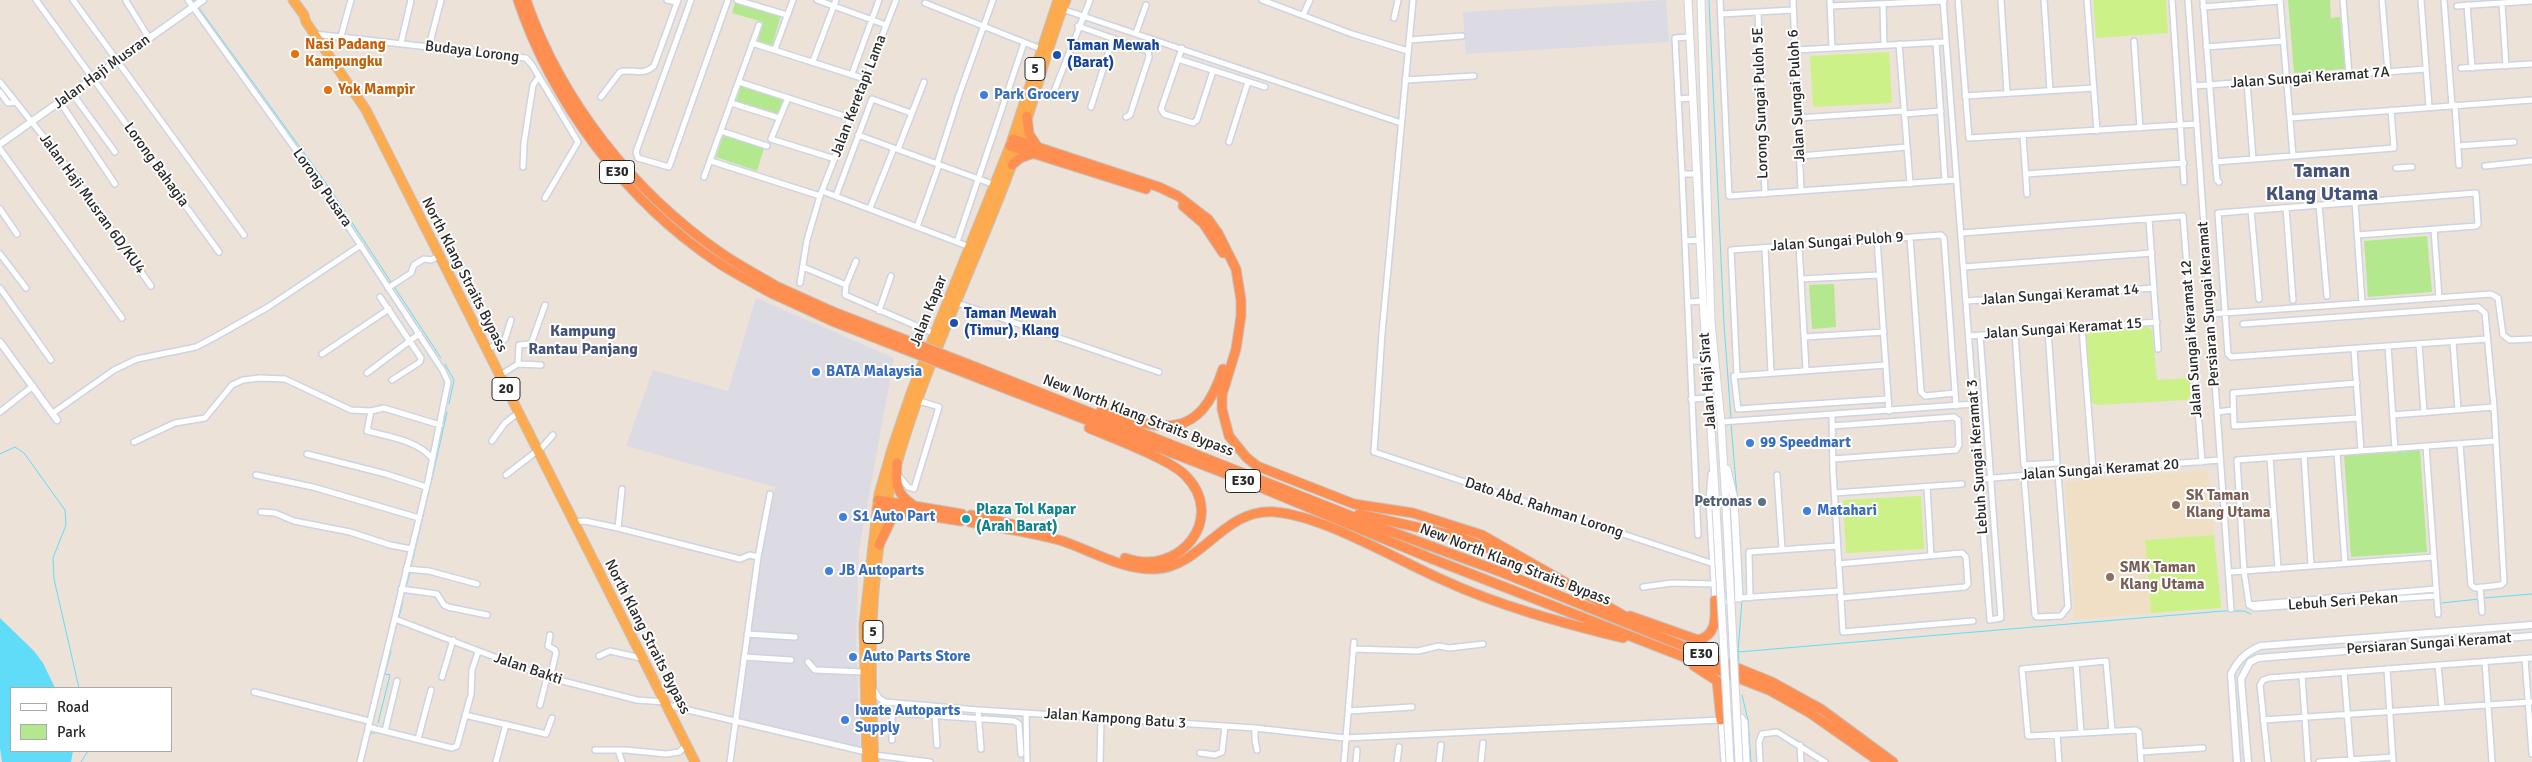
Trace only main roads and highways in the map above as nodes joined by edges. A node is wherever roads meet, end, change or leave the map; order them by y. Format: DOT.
graph roads {
  1 [pos="286,0"];
  2 [pos="293,0"];
  3 [pos="518,0"];
  4 [pos="526,0"];
  5 [pos="1058,0"];
  6 [pos="1688,0"];
  7 [pos="1701,0"];
  8 [pos="1064,4"];
  9 [pos="306,22"];
  10 [pos="1703,50"];
  11 [pos="1690,61"];
  12 [pos="1027,116"];
  13 [pos="1015,144"];
  14 [pos="1035,150"];
  15 [pos="1012,165"];
  16 [pos="775,290"];
  17 [pos="982,375"];
  18 [pos="1026,398"];
  19 [pos="1074,405"];
  20 [pos="1724,457"];
  21 [pos="896,467"];
  22 [pos="882,505"];
  23 [pos="913,509"];
  24 [pos="1344,512"];
  25 [pos="966,518"];
  26 [pos="879,545"];
  27 [pos="1534,566"];
  28 [pos="1744,598"];
  29 [pos="1715,600"];
  30 [pos="1611,608"];
  31 [pos="1665,646"];
  32 [pos="1721,720"];
  33 [pos="871,756"];
  34 [pos="695,762"];
  35 [pos="867,762"];
  36 [pos="1730,762"];
  37 [pos="1739,762"];
  38 [pos="1746,762"];
  39 [pos="1880,762"];
  40 [pos="1893,762"];
  1 -- 9 [label="highway, North Klang Straits Bypass / 20"];
  2 -- 9 [label="highway, North Klang Straits Bypass / 20"];
  3 -- 16 [label="highway, New North Klang Straits Bypass / E30"];
  4 -- 16 [label="highway, New North Klang Straits Bypass / E30"];
  5 -- 13 [label="highway, Jalan Kapar / 5"];
  6 -- 11 [label="main road, Jalan Haji Sirat"];
  7 -- 10 [label="main road, Jalan Haji Sirat"];
  8 -- 12 [label="highway, Jalan Kapar / 5"];
  9 -- 34 [label="highway, North Klang Straits Bypass / 20"];
  10 -- 11 [label="main road"];
  10 -- 20 [label="main road, Jalan Haji Sirat"];
  11 -- 36 [label="main road, Jalan Haji Sirat, bridge"];
  12 -- 13 [label="highway, Jalan Kapar / 5"];
  12 -- 14 [label="highway"];
  13 -- 14 [label="highway"];
  13 -- 15 [label="highway, Jalan Kapar / 5"];
  13 -- 22 [label="highway, Jalan Kapar / 5"];
  14 -- 15 [label="highway"];
  14 -- 19 [label="highway"];
  14 -- 27 [label="highway"];
  15 -- 21 [label="highway, Jalan Kapar / 5"];
  16 -- 17 [label="highway, New North Klang Straits Bypass / E30, bridge"];
  17 -- 18 [label="highway, New North Klang Straits Bypass / E30"];
  17 -- 19 [label="highway, New North Klang Straits Bypass / E30"];
  18 -- 25 [label="highway"];
  18 -- 31 [label="highway, New North Klang Straits Bypass / E30"];
  19 -- 24 [label="highway, New North Klang Straits Bypass / E30"];
  20 -- 28 [label="main road"];
  20 -- 37 [label="main road, Jalan Haji Sirat, bridge"];
  21 -- 22 [label="highway, Jalan Kapar / 5"];
  21 -- 23 [label="highway"];
  22 -- 23 [label="highway"];
  22 -- 26 [label="highway, Jalan Kapar / 5"];
  22 -- 33 [label="highway, Jalan Kapar / 5"];
  23 -- 25 [label="highway"];
  23 -- 26 [label="highway"];
  24 -- 27 [label="highway"];
  24 -- 31 [label="highway, New North Klang Straits Bypass / E30"];
  25 -- 31 [label="highway"];
  26 -- 33 [label="highway, Jalan Kapar / 5"];
  27 -- 30 [label="highway"];
  29 -- 30 [label="highway"];
  30 -- 31 [label="highway"];
  31 -- 32 [label="highway"];
  31 -- 39 [label="highway, New North Klang Straits Bypass / E30"];
  31 -- 40 [label="highway, New North Klang Straits Bypass / E30"];
  32 -- 38 [label="main road"];
  33 -- 35 [label="highway, Jalan Kapar / 5"];
}
